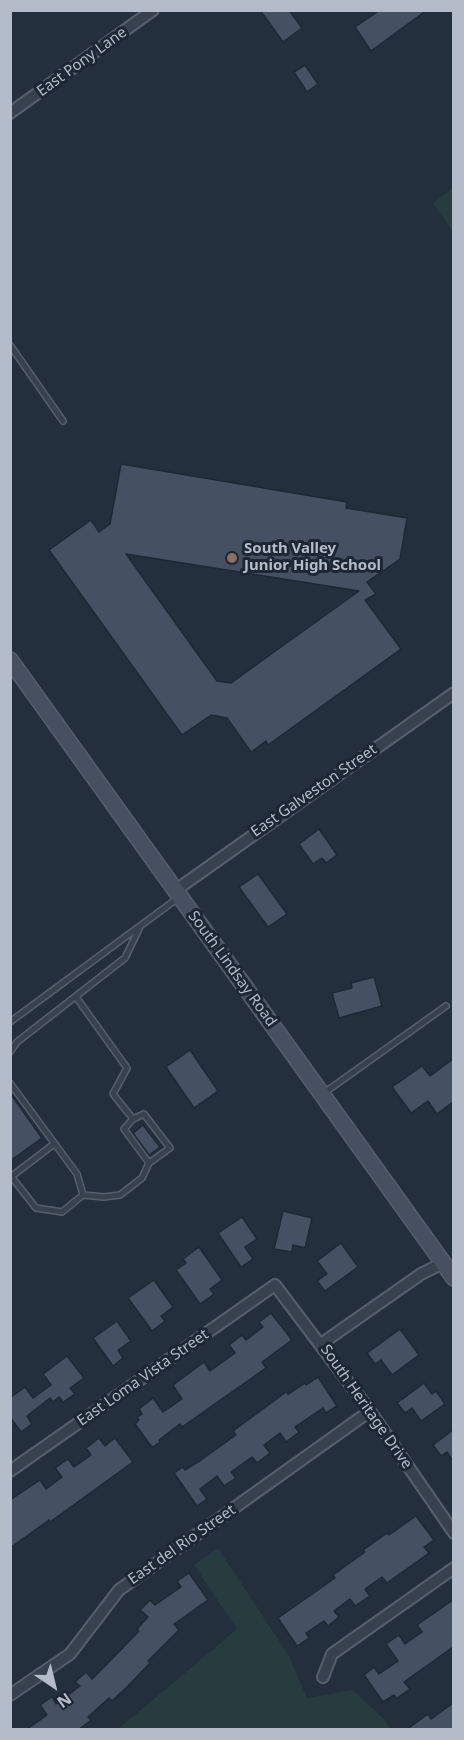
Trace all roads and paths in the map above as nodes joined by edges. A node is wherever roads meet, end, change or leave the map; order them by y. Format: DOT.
graph roads {
  1 [pos="153,10"];
  2 [pos="10,113"];
  3 [pos="10,345"];
  4 [pos="63,421"];
  5 [pos="10,660"];
  6 [pos="453,693"];
  7 [pos="178,893"];
  8 [pos="140,927"];
  9 [pos="76,997"];
  10 [pos="446,1006"];
  11 [pos="10,1022"];
  12 [pos="10,1052"];
  13 [pos="10,1083"];
  14 [pos="322,1094"];
  15 [pos="133,1119"];
  16 [pos="54,1144"];
  17 [pos="149,1163"];
  18 [pos="11,1175"];
  19 [pos="83,1195"];
  20 [pos="448,1261"];
  21 [pos="453,1278"];
  22 [pos="275,1285"];
  23 [pos="321,1344"];
  24 [pos="370,1411"];
  25 [pos="10,1471"];
  26 [pos="453,1533"];
  27 [pos="453,1568"];
  28 [pos="323,1677"];
  29 [pos="10,1695"];
  1 -- 2 [label="street, East Pony Lane"];
  3 -- 4 [label="lane"];
  5 -- 7 [label="main road, South Lindsay Road"];
  6 -- 7 [label="street, East Galveston Street"];
  7 -- 8 [label="lane"];
  7 -- 14 [label="main road, South Lindsay Road"];
  8 -- 9 [label="lane"];
  8 -- 11 [label="lane"];
  9 -- 12 [label="lane"];
  9 -- 15 [label="lane"];
  10 -- 14 [label="lane"];
  13 -- 16 [label="lane"];
  14 -- 20 [label="main road, South Lindsay Road"];
  15 -- 17 [label="lane"];
  15 -- 17 [label="lane"];
  16 -- 18 [label="lane"];
  16 -- 19 [label="lane"];
  17 -- 19 [label="lane"];
  18 -- 19 [label="lane"];
  20 -- 21 [label="main road, South Lindsay Road"];
  20 -- 23 [label="street"];
  22 -- 23 [label="street, South Heritage Drive"];
  22 -- 25 [label="street, East Loma Vista Street"];
  23 -- 24 [label="street, South Heritage Drive"];
  24 -- 26 [label="street, South Heritage Drive"];
  24 -- 29 [label="street, East del Rio Street"];
  27 -- 28 [label="street"];
}
